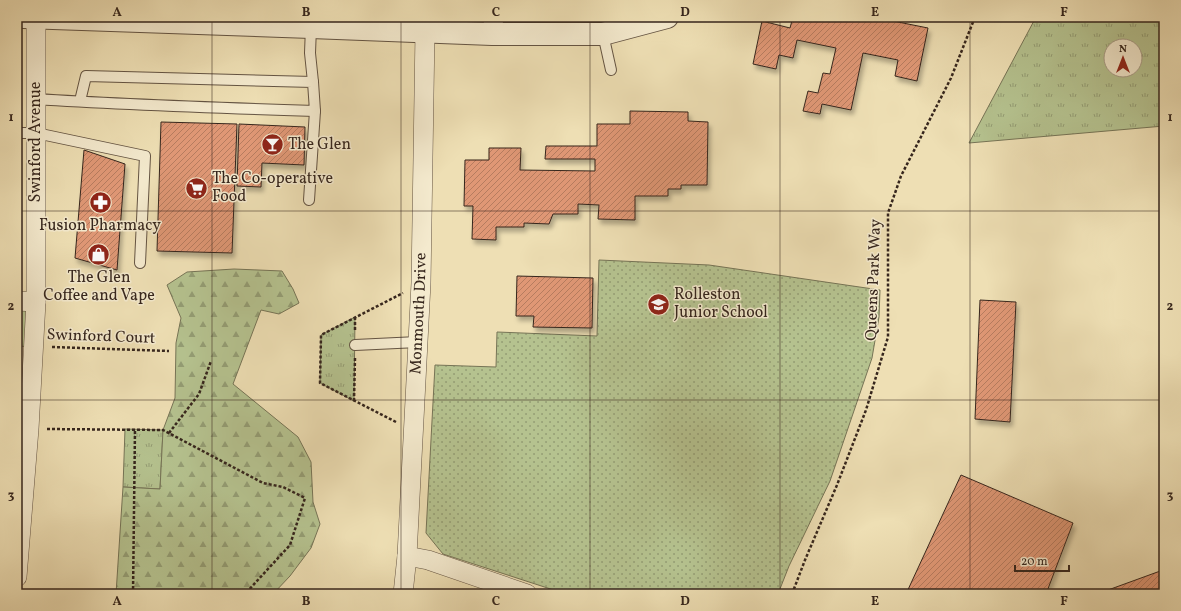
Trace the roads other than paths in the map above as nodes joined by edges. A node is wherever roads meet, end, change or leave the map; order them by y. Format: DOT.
graph roads {
  1 [pos="24,17"];
  2 [pos="667,17"];
  3 [pos="36,18"];
  4 [pos="493,26"];
  5 [pos="312,27"];
  6 [pos="425,32"];
  7 [pos="603,34"];
  8 [pos="611,70"];
  9 [pos="313,82"];
  10 [pos="36,99"];
  11 [pos="80,102"];
  12 [pos="315,111"];
  13 [pos="17,133"];
  14 [pos="36,134"];
  15 [pos="309,200"];
  16 [pos="140,263"];
  17 [pos="17,301"];
  18 [pos="36,302"];
  19 [pos="418,342"];
  20 [pos="355,346"];
  21 [pos="25,434"];
  22 [pos="407,556"];
  23 [pos="17,577"];
  24 [pos="403,594"];
  25 [pos="527,594"];
  1 -- 3 [label="street"];
  2 -- 7 [label="street"];
  3 -- 5 [label="street"];
  3 -- 10 [label="street, Swinford Avenue"];
  4 -- 6 [label="street"];
  4 -- 7 [label="street"];
  5 -- 6 [label="street"];
  5 -- 9 [label="lane"];
  6 -- 19 [label="street, Monmouth Drive"];
  7 -- 8 [label="lane"];
  9 -- 11 [label="lane"];
  9 -- 12 [label="lane"];
  10 -- 11 [label="lane"];
  10 -- 14 [label="street, Swinford Avenue"];
  11 -- 12 [label="lane"];
  12 -- 15 [label="lane"];
  13 -- 14 [label="lane"];
  14 -- 16 [label="lane"];
  14 -- 18 [label="street, Swinford Avenue"];
  17 -- 18 [label="street"];
  18 -- 21 [label="street, Swinford Avenue"];
  19 -- 20 [label="lane"];
  19 -- 22 [label="street, Monmouth Drive"];
  21 -- 23 [label="street, Swinford Avenue"];
  22 -- 24 [label="street, Monmouth Drive"];
  22 -- 25 [label="street"];
}
